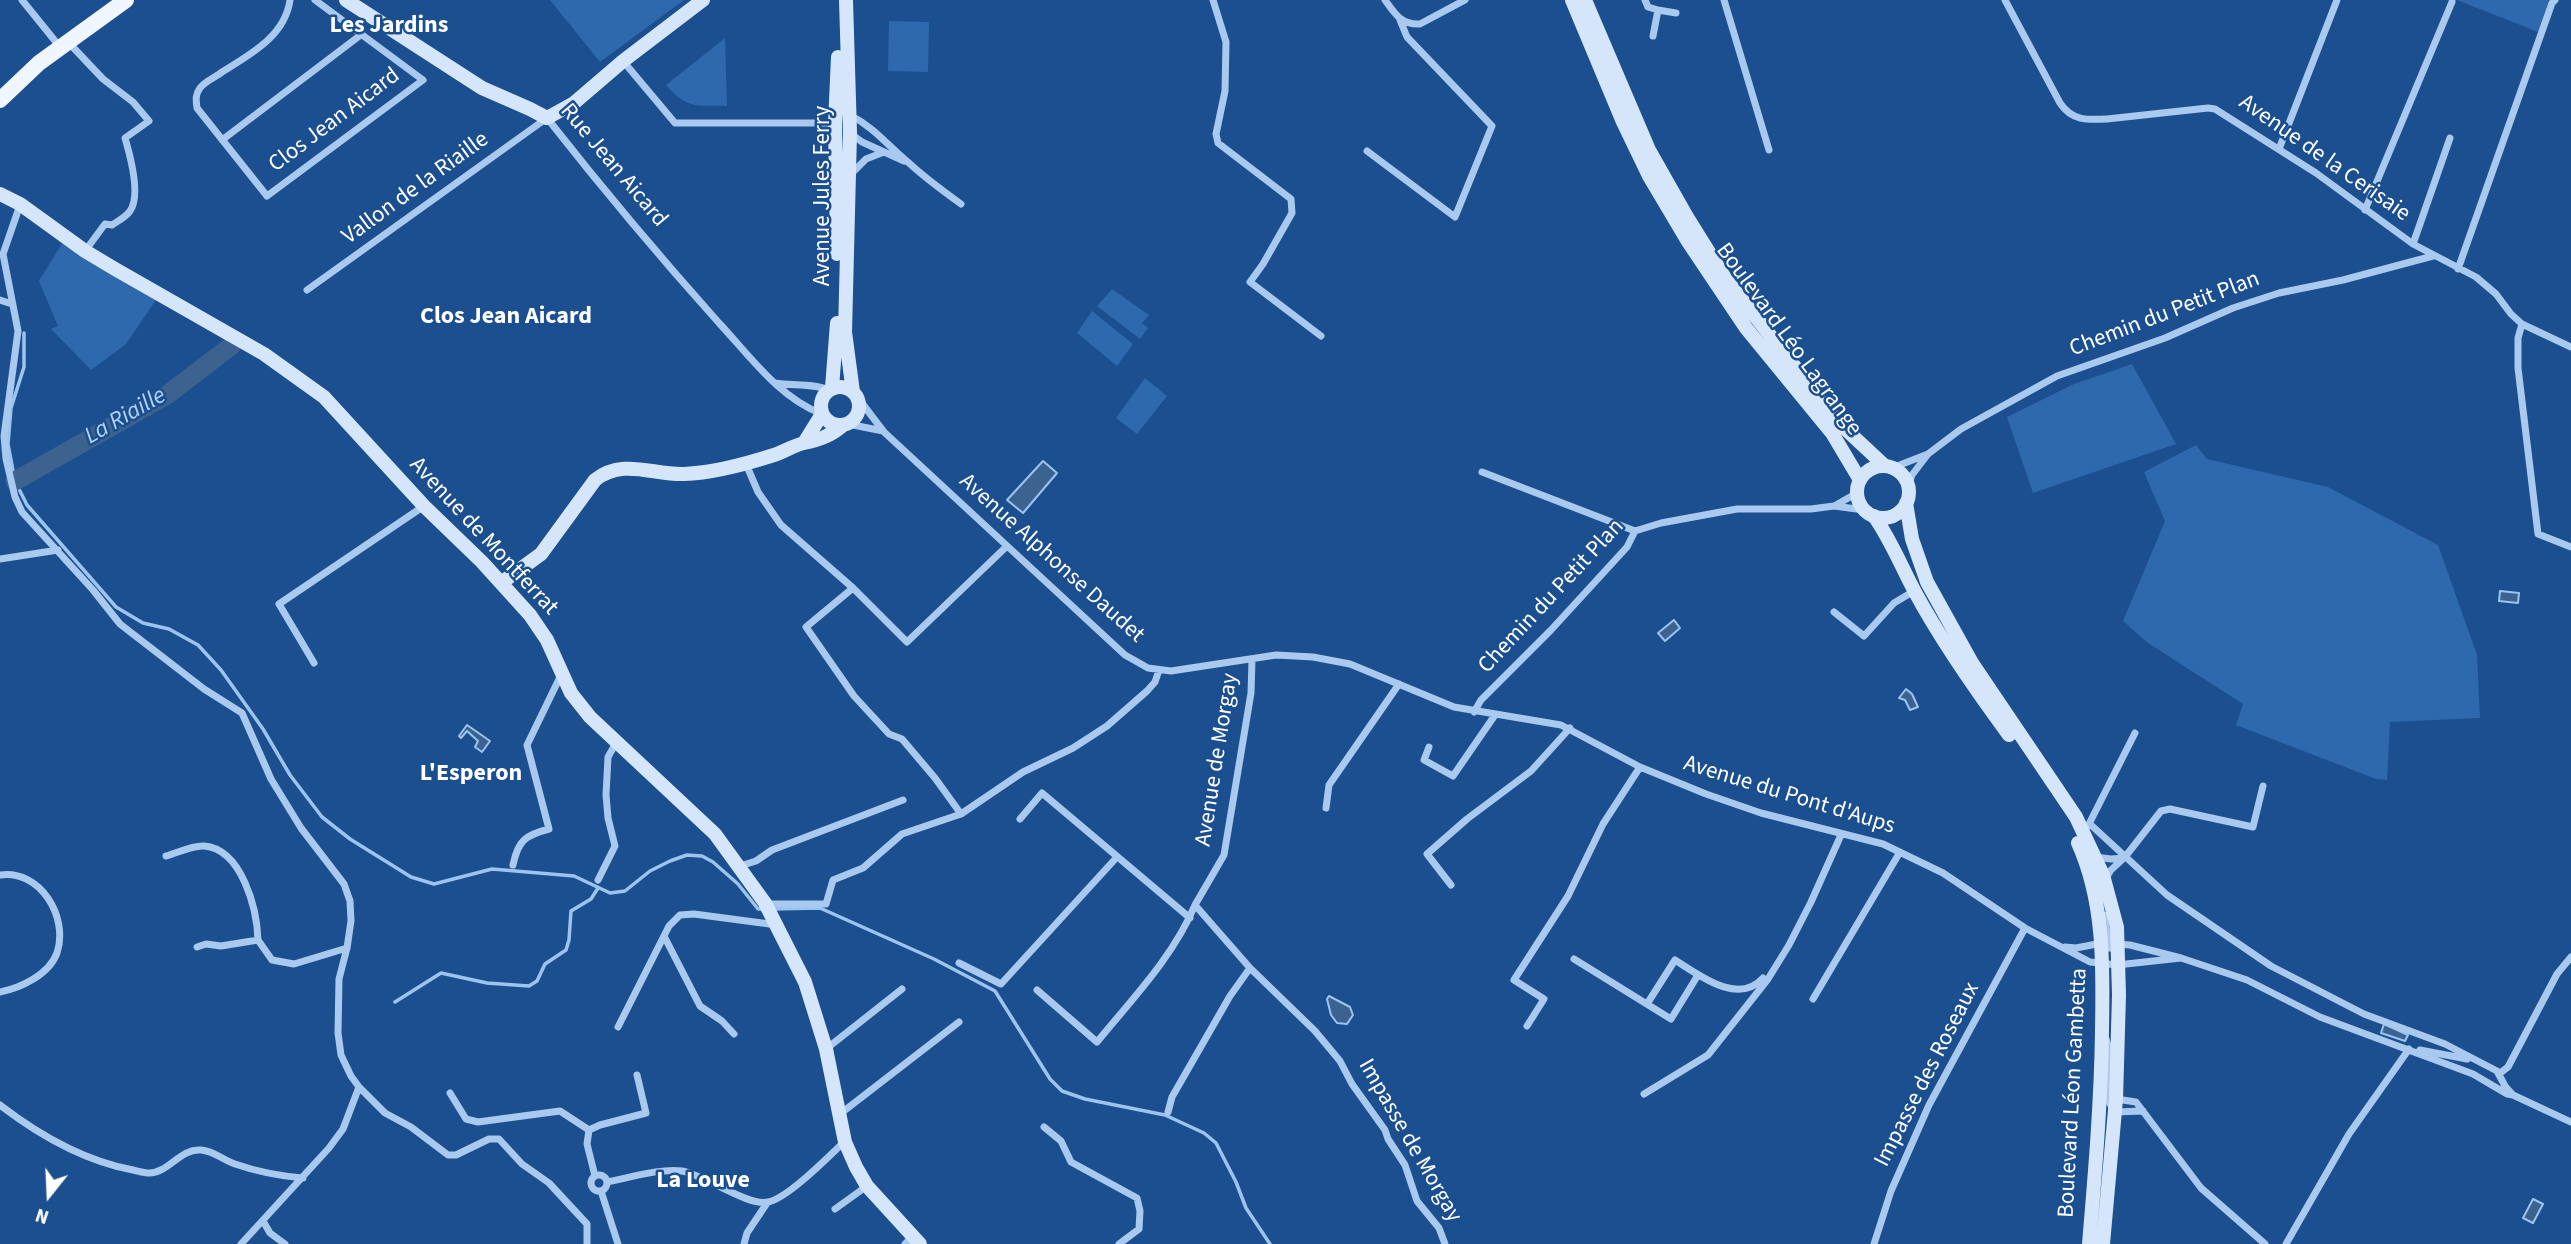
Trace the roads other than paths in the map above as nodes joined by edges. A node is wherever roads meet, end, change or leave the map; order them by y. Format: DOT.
graph roads {
  1 [pos="22,0"];
  2 [pos="126,0"];
  3 [pos="290,0"];
  4 [pos="315,0"];
  5 [pos="346,0"];
  6 [pos="703,0"];
  7 [pos="839,0"];
  8 [pos="846,0"];
  9 [pos="1213,0"];
  10 [pos="1385,0"];
  11 [pos="1465,0"];
  12 [pos="1572,0"];
  13 [pos="1585,0"];
  14 [pos="1646,0"];
  15 [pos="1724,0"];
  16 [pos="2005,0"];
  17 [pos="2337,0"];
  18 [pos="2555,0"];
  19 [pos="2452,2"];
  20 [pos="1658,10"];
  21 [pos="1676,13"];
  22 [pos="1400,20"];
  23 [pos="362,34"];
  24 [pos="1653,36"];
  25 [pos="64,45"];
  26 [pos="623,61"];
  27 [pos="0,100"];
  28 [pos="848,114"];
  29 [pos="547,118"];
  30 [pos="835,123"];
  31 [pos="850,133"];
  32 [pos="2450,138"];
  33 [pos="222,140"];
  34 [pos="2279,149"];
  35 [pos="1769,150"];
  36 [pos="1367,151"];
  37 [pos="884,152"];
  38 [pos="907,162"];
  39 [pos="848,177"];
  40 [pos="0,194"];
  41 [pos="20,204"];
  42 [pos="961,204"];
  43 [pos="2365,210"];
  44 [pos="2413,244"];
  45 [pos="85,251"];
  46 [pos="2434,256"];
  47 [pos="2458,269"];
  48 [pos="307,290"];
  49 [pos="0,300"];
  50 [pos="12,304"];
  51 [pos="2522,324"];
  52 [pos="1321,336"];
  53 [pos="2571,347"];
  54 [pos="775,383"];
  55 [pos="825,388"];
  56 [pos="856,395"];
  57 [pos="822,414"];
  58 [pos="845,425"];
  59 [pos="884,432"];
  60 [pos="804,443"];
  61 [pos="1928,454"];
  62 [pos="746,464"];
  63 [pos="1889,467"];
  64 [pos="1482,472"];
  65 [pos="1908,486"];
  66 [pos="1858,487"];
  67 [pos="1906,503"];
  68 [pos="424,506"];
  69 [pos="1834,506"];
  70 [pos="1869,513"];
  71 [pos="1635,531"];
  72 [pos="1007,546"];
  73 [pos="2571,547"];
  74 [pos="58,550"];
  75 [pos="0,559"];
  76 [pos="501,583"];
  77 [pos="853,589"];
  78 [pos="1914,591"];
  79 [pos="1834,612"];
  80 [pos="1252,660"];
  81 [pos="314,663"];
  82 [pos="1159,670"];
  83 [pos="562,675"];
  84 [pos="1399,684"];
  85 [pos="1474,712"];
  86 [pos="1495,715"];
  87 [pos="1570,728"];
  88 [pos="2135,733"];
  89 [pos="616,743"];
  90 [pos="1429,747"];
  91 [pos="1640,767"];
  92 [pos="2263,786"];
  93 [pos="903,800"];
  94 [pos="1326,808"];
  95 [pos="961,814"];
  96 [pos="1020,819"];
  97 [pos="2086,828"];
  98 [pos="1841,835"];
  99 [pos="1900,852"];
  100 [pos="166,856"];
  101 [pos="1117,857"];
  102 [pos="2095,857"];
  103 [pos="2125,858"];
  104 [pos="513,865"];
  105 [pos="740,866"];
  106 [pos="0,875"];
  107 [pos="598,880"];
  108 [pos="2099,882"];
  109 [pos="1451,885"];
  110 [pos="1195,905"];
  111 [pos="770,912"];
  112 [pos="1190,918"];
  113 [pos="2025,928"];
  114 [pos="664,936"];
  115 [pos="258,940"];
  116 [pos="2109,944"];
  117 [pos="2061,946"];
  118 [pos="197,947"];
  119 [pos="348,948"];
  120 [pos="2571,957"];
  121 [pos="2181,958"];
  122 [pos="1574,959"];
  123 [pos="1778,962"];
  124 [pos="959,963"];
  125 [pos="2110,964"];
  126 [pos="1250,968"];
  127 [pos="1698,975"];
  128 [pos="902,989"];
  129 [pos="1037,990"];
  130 [pos="0,992"];
  131 [pos="1813,999"];
  132 [pos="1647,1004"];
  133 [pos="959,1023"];
  134 [pos="1527,1026"];
  135 [pos="618,1027"];
  136 [pos="734,1034"];
  137 [pos="826,1049"];
  138 [pos="2409,1049"];
  139 [pos="2480,1062"];
  140 [pos="2473,1074"];
  141 [pos="637,1075"];
  142 [pos="2500,1075"];
  143 [pos="2492,1083"];
  144 [pos="359,1087"];
  145 [pos="450,1093"];
  146 [pos="1644,1094"];
  147 [pos="2514,1095"];
  148 [pos="0,1105"];
  149 [pos="2110,1107"];
  150 [pos="2143,1111"];
  151 [pos="1168,1112"];
  152 [pos="839,1115"];
  153 [pos="2571,1122"];
  154 [pos="1044,1127"];
  155 [pos="589,1130"];
  156 [pos="845,1142"];
  157 [pos="595,1176"];
  158 [pos="303,1178"];
  159 [pos="607,1182"];
  160 [pos="867,1186"];
  161 [pos="601,1191"];
  162 [pos="767,1203"];
  163 [pos="835,1209"];
  164 [pos="263,1221"];
  165 [pos="912,1242"];
  166 [pos="2263,1243"];
  167 [pos="241,1244"];
  168 [pos="285,1244"];
  169 [pos="587,1244"];
  170 [pos="618,1244"];
  171 [pos="744,1244"];
  172 [pos="1119,1244"];
  173 [pos="1445,1244"];
  174 [pos="1874,1244"];
  175 [pos="2089,1244"];
  176 [pos="2103,1244"];
  177 [pos="2286,1244"];
  1 -- 25 [label="street"];
  2 -- 25 [label="main road"];
  3 -- 33 [label="street, Clos Jean Aicard"];
  4 -- 23 [label="street, Clos Jean Aicard"];
  5 -- 29 [label="street, Rue Jean Aicard"];
  6 -- 26 [label="street"];
  7 -- 30 [label="street, Avenue Jules Ferry"];
  8 -- 28 [label="street, Avenue Jules Ferry"];
  9 -- 52 [label="street"];
  10 -- 22 [label="street"];
  11 -- 22 [label="street"];
  12 -- 66 [label="street, Boulevard Léo Lagrange"];
  13 -- 63 [label="street, Boulevard Léo Lagrange"];
  14 -- 20 [label="street"];
  15 -- 35 [label="street"];
  16 -- 34 [label="street, Avenue de la Cerisaie"];
  17 -- 34 [label="street"];
  18 -- 47 [label="street"];
  19 -- 43 [label="street"];
  20 -- 21 [label="street"];
  20 -- 24 [label="street"];
  22 -- 36 [label="street"];
  23 -- 33 [label="street"];
  23 -- 33 [label="street, Clos Jean Aicard"];
  25 -- 27 [label="main road"];
  25 -- 45 [label="street"];
  26 -- 29 [label="street"];
  26 -- 30 [label="street"];
  28 -- 30 [label="street"];
  28 -- 31 [label="street, Avenue Jules Ferry"];
  28 -- 38 [label="street"];
  29 -- 48 [label="street, Vallon de la Riaille"];
  29 -- 54 [label="street, Rue Jean Aicard"];
  30 -- 31 [label="street"];
  30 -- 55 [label="street, Avenue Jules Ferry"];
  31 -- 37 [label="street"];
  31 -- 39 [label="street, Avenue Jules Ferry"];
  32 -- 44 [label="street"];
  34 -- 43 [label="street, Avenue de la Cerisaie"];
  37 -- 38 [label="street"];
  37 -- 39 [label="street"];
  38 -- 42 [label="street"];
  39 -- 56 [label="street, Avenue Jules Ferry"];
  40 -- 41 [label="street, Avenue de Montferrat"];
  41 -- 45 [label="street, Avenue de Montferrat"];
  41 -- 50 [label="street"];
  43 -- 44 [label="street, Avenue de la Cerisaie"];
  44 -- 46 [label="street, Avenue de la Cerisaie"];
  45 -- 68 [label="street, Avenue de Montferrat"];
  46 -- 47 [label="street, Avenue de la Cerisaie"];
  46 -- 61 [label="street, Chemin du Petit Plan"];
  47 -- 51 [label="street, Avenue de la Cerisaie"];
  49 -- 50 [label="street"];
  50 -- 74 [label="street"];
  51 -- 53 [label="street, Avenue de la Cerisaie"];
  51 -- 73 [label="street"];
  54 -- 55 [label="street"];
  54 -- 57 [label="street, Rue Jean Aicard"];
  55 -- 56 [label="street"];
  55 -- 57 [label="street"];
  56 -- 58 [label="street"];
  56 -- 59 [label="street, Avenue Alphonse Daudet"];
  57 -- 58 [label="street"];
  57 -- 60 [label="street"];
  58 -- 59 [label="street"];
  58 -- 60 [label="street"];
  59 -- 72 [label="street, Avenue Alphonse Daudet"];
  60 -- 62 [label="street"];
  61 -- 63 [label="street, Chemin du Petit Plan"];
  61 -- 65 [label="street, Chemin du Petit Plan"];
  62 -- 76 [label="street"];
  62 -- 77 [label="street"];
  63 -- 65 [label="street"];
  63 -- 66 [label="street"];
  64 -- 71 [label="street"];
  65 -- 67 [label="street"];
  66 -- 69 [label="street, Chemin du Petit Plan"];
  66 -- 70 [label="street"];
  67 -- 70 [label="street"];
  67 -- 97 [label="street"];
  68 -- 76 [label="street, Avenue de Montferrat"];
  68 -- 81 [label="street"];
  69 -- 70 [label="street, Chemin du Petit Plan"];
  69 -- 71 [label="street, Chemin du Petit Plan"];
  70 -- 78 [label="street"];
  71 -- 85 [label="street, Chemin du Petit Plan"];
  72 -- 77 [label="street"];
  72 -- 82 [label="street, Avenue Alphonse Daudet"];
  74 -- 75 [label="street"];
  74 -- 119 [label="street"];
  76 -- 83 [label="street, Avenue de Montferrat"];
  77 -- 95 [label="street"];
  78 -- 79 [label="street"];
  78 -- 108 [label="street"];
  80 -- 82 [label="street, Avenue Alphonse Daudet"];
  80 -- 84 [label="street, Avenue du Pont d'Aups"];
  80 -- 110 [label="street, Avenue de Morgay"];
  82 -- 95 [label="street"];
  83 -- 89 [label="street, Avenue de Montferrat"];
  83 -- 104 [label="street"];
  84 -- 85 [label="street, Avenue du Pont d'Aups"];
  84 -- 94 [label="street"];
  85 -- 86 [label="street, Avenue du Pont d'Aups"];
  86 -- 87 [label="street, Avenue du Pont d'Aups"];
  86 -- 90 [label="street"];
  87 -- 91 [label="street, Avenue du Pont d'Aups"];
  87 -- 109 [label="street"];
  88 -- 97 [label="street"];
  89 -- 105 [label="street, Avenue de Montferrat"];
  89 -- 107 [label="street"];
  91 -- 98 [label="street, Avenue du Pont d'Aups"];
  91 -- 134 [label="street"];
  92 -- 103 [label="street"];
  93 -- 105 [label="street"];
  95 -- 111 [label="street"];
  96 -- 101 [label="street"];
  97 -- 102 [label="street"];
  97 -- 103 [label="street"];
  98 -- 99 [label="street, Avenue du Pont d'Aups"];
  98 -- 123 [label="street"];
  99 -- 113 [label="street, Avenue du Pont d'Aups"];
  99 -- 131 [label="street"];
  100 -- 115 [label="street"];
  101 -- 112 [label="street"];
  101 -- 124 [label="street"];
  102 -- 103 [label="street"];
  102 -- 108 [label="street"];
  103 -- 108 [label="street"];
  103 -- 139 [label="street"];
  105 -- 111 [label="street, Avenue de Montferrat"];
  106 -- 130 [label="street"];
  108 -- 116 [label="street"];
  110 -- 112 [label="street, Avenue de Morgay"];
  110 -- 126 [label="street"];
  111 -- 114 [label="street"];
  111 -- 137 [label="street, Avenue de Montferrat"];
  112 -- 129 [label="street, Avenue de Morgay"];
  113 -- 117 [label="street, Avenue du Pont d'Aups"];
  113 -- 174 [label="street, Impasse des Roseaux"];
  114 -- 135 [label="street"];
  114 -- 136 [label="street"];
  115 -- 118 [label="street"];
  115 -- 119 [label="street"];
  116 -- 117 [label="street, Avenue du Pont d'Aups"];
  116 -- 121 [label="street, Avenue du Pont d'Aups"];
  116 -- 125 [label="street, Boulevard Léon Gambetta"];
  117 -- 125 [label="street, Avenue du Pont d'Aups"];
  119 -- 144 [label="street"];
  120 -- 142 [label="street"];
  121 -- 125 [label="street, Avenue du Pont d'Aups"];
  121 -- 138 [label="street, Avenue du Pont d'Aups"];
  122 -- 132 [label="street"];
  123 -- 127 [label="street"];
  123 -- 146 [label="street"];
  125 -- 149 [label="street, Boulevard Léon Gambetta"];
  125 -- 149 [label="street, Boulevard Léon Gambetta"];
  126 -- 151 [label="street"];
  126 -- 173 [label="street, Impasse de Morgay"];
  127 -- 132 [label="street"];
  127 -- 132 [label="street"];
  128 -- 137 [label="street"];
  133 -- 152 [label="street"];
  137 -- 152 [label="street, Avenue de Montferrat"];
  138 -- 139 [label="street, Avenue du Pont d'Aups"];
  138 -- 140 [label="street, Avenue du Pont d'Aups"];
  138 -- 177 [label="street"];
  139 -- 140 [label="street"];
  139 -- 142 [label="street"];
  140 -- 143 [label="street, Avenue du Pont d'Aups"];
  141 -- 155 [label="street"];
  142 -- 143 [label="street"];
  142 -- 147 [label="street"];
  143 -- 147 [label="street"];
  144 -- 158 [label="street"];
  144 -- 169 [label="street"];
  145 -- 155 [label="street"];
  147 -- 153 [label="street"];
  148 -- 158 [label="street"];
  149 -- 150 [label="street"];
  149 -- 150 [label="street"];
  149 -- 175 [label="street, Boulevard Léon Gambetta"];
  149 -- 176 [label="street, Boulevard Léon Gambetta"];
  150 -- 166 [label="street"];
  152 -- 156 [label="street, Avenue de Montferrat"];
  154 -- 172 [label="street"];
  155 -- 157 [label="street"];
  156 -- 160 [label="street, Avenue de Montferrat"];
  156 -- 162 [label="street"];
  157 -- 159 [label="street"];
  157 -- 161 [label="street"];
  158 -- 164 [label="street"];
  159 -- 161 [label="street"];
  159 -- 162 [label="street"];
  160 -- 163 [label="street"];
  160 -- 165 [label="street, Avenue de Montferrat"];
  161 -- 170 [label="street"];
  162 -- 171 [label="street"];
  164 -- 167 [label="street"];
  164 -- 168 [label="street"];
}
